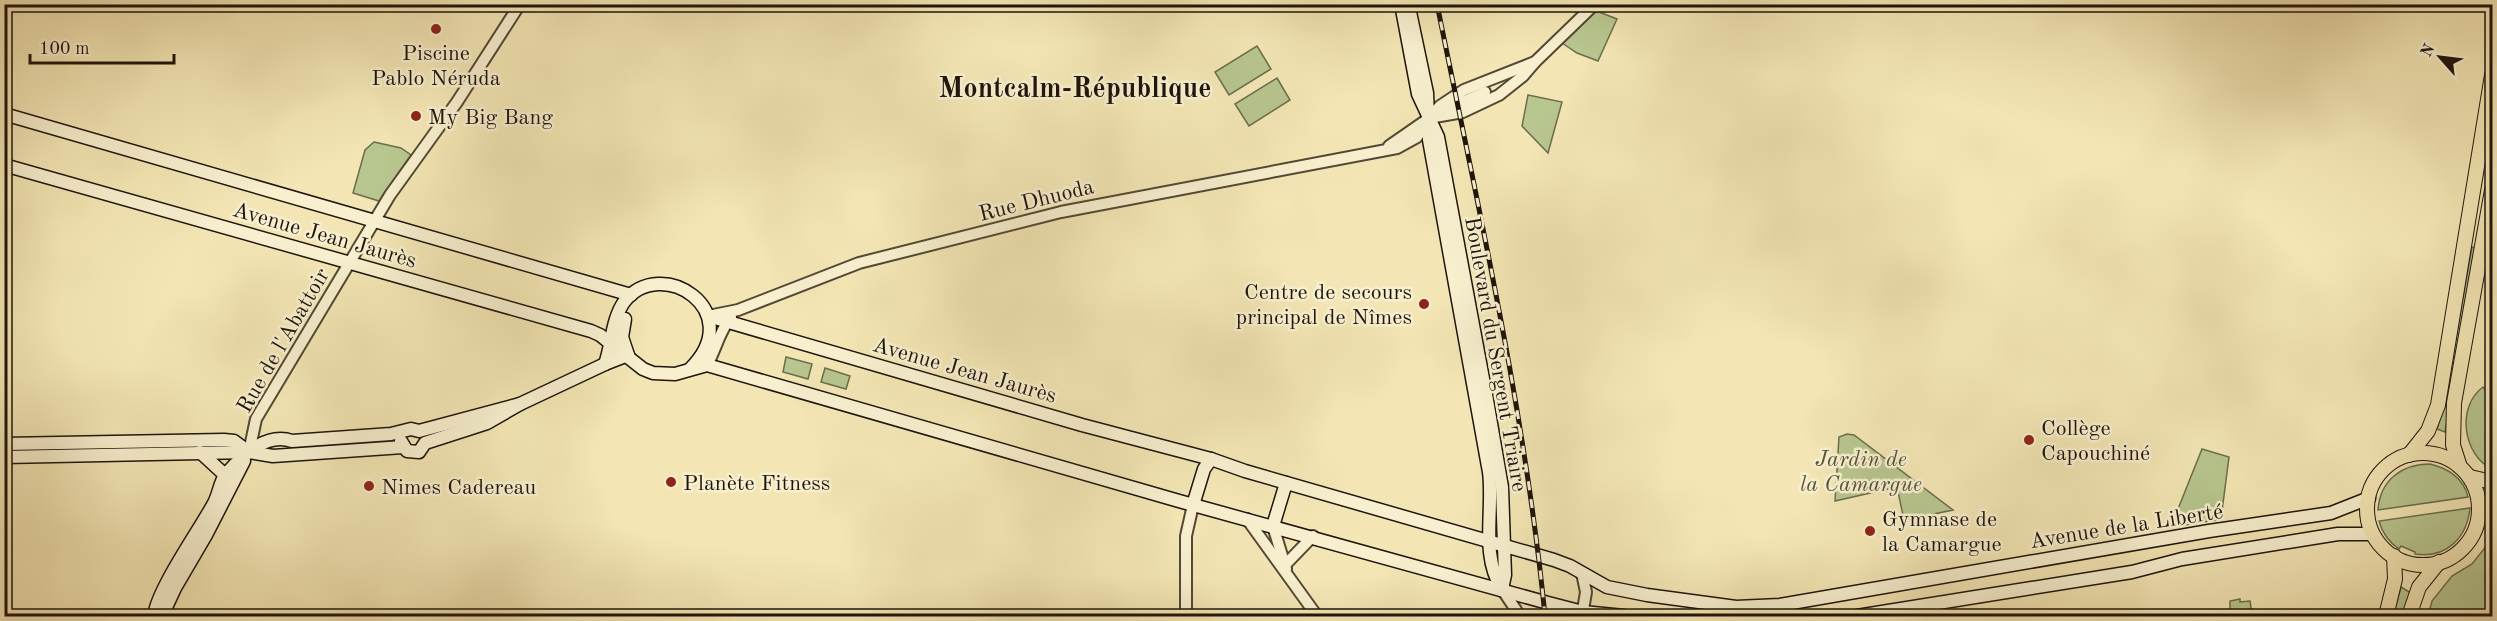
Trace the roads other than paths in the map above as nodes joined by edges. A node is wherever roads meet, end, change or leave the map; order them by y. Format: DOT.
graph roads {
  1 [pos="520,4"];
  2 [pos="1401,4"];
  3 [pos="1409,4"];
  4 [pos="1595,4"];
  5 [pos="1535,62"];
  6 [pos="1520,68"];
  7 [pos="2493,75"];
  8 [pos="1485,97"];
  9 [pos="4,114"];
  10 [pos="1429,118"];
  11 [pos="4,165"];
  12 [pos="2493,190"];
  13 [pos="375,220"];
  14 [pos="349,263"];
  15 [pos="649,288"];
  16 [pos="631,296"];
  17 [pos="738,310"];
  18 [pos="708,316"];
  19 [pos="728,321"];
  20 [pos="611,343"];
  21 [pos="628,355"];
  22 [pos="605,363"];
  23 [pos="707,365"];
  24 [pos="1476,368"];
  25 [pos="687,371"];
  26 [pos="405,433"];
  27 [pos="422,437"];
  28 [pos="4,444"];
  29 [pos="403,447"];
  30 [pos="201,452"];
  31 [pos="249,452"];
  32 [pos="2409,455"];
  33 [pos="4,457"];
  34 [pos="1211,459"];
  35 [pos="2465,472"];
  36 [pos="225,475"];
  37 [pos="2493,482"];
  38 [pos="1286,483"];
  39 [pos="2368,498"];
  40 [pos="1193,505"];
  41 [pos="2493,512"];
  42 [pos="1247,519"];
  43 [pos="1273,526"];
  44 [pos="2475,528"];
  45 [pos="2373,534"];
  46 [pos="1313,536"];
  47 [pos="1490,542"];
  48 [pos="1504,547"];
  49 [pos="2394,556"];
  50 [pos="2439,562"];
  51 [pos="1286,570"];
  52 [pos="1582,573"];
  53 [pos="1502,589"];
  54 [pos="1583,614"];
  55 [pos="154,616"];
  56 [pos="162,616"];
  57 [pos="1186,616"];
  58 [pos="1317,616"];
  59 [pos="1518,616"];
  60 [pos="1624,616"];
  61 [pos="1857,616"];
  62 [pos="2386,616"];
  63 [pos="2409,616"];
  1 -- 13 [label="street, Rue de l'Abattoir"];
  2 -- 10 [label="main road, Boulevard du Sergent Triaire"];
  3 -- 10 [label="main road, Boulevard du Sergent Triaire"];
  4 -- 5 [label="street"];
  5 -- 6 [label="street"];
  5 -- 8 [label="street"];
  6 -- 8 [label="street"];
  6 -- 10 [label="street, Rue Dhuoda"];
  7 -- 32 [label="main road"];
  8 -- 10 [label="street"];
  9 -- 13 [label="main road, Avenue Jean Jaurès"];
  10 -- 17 [label="street, Rue Dhuoda"];
  10 -- 24 [label="main road, Boulevard du Sergent Triaire"];
  11 -- 14 [label="main road, Avenue Jean Jaurès"];
  12 -- 35 [label="main road"];
  13 -- 14 [label="street, Rue de l'Abattoir"];
  13 -- 16 [label="main road, Avenue Jean Jaurès"];
  14 -- 20 [label="main road, Avenue Jean Jaurès"];
  14 -- 31 [label="street, Rue de l'Abattoir"];
  15 -- 16 [label="main road"];
  15 -- 18 [label="main road"];
  15 -- 21 [label="main road"];
  16 -- 20 [label="main road"];
  17 -- 18 [label="street, Rue Dhuoda"];
  17 -- 19 [label="street"];
  18 -- 19 [label="main road, Avenue Jean Jaurès"];
  18 -- 25 [label="main road"];
  19 -- 23 [label="street"];
  19 -- 34 [label="main road, Avenue Jean Jaurès"];
  20 -- 21 [label="main road, Avenue Jean Jaurès"];
  20 -- 22 [label="main road"];
  21 -- 22 [label="main road"];
  21 -- 25 [label="main road"];
  22 -- 27 [label="main road"];
  23 -- 25 [label="main road"];
  23 -- 40 [label="main road"];
  24 -- 47 [label="main road, Boulevard du Sergent Triaire"];
  24 -- 48 [label="main road, Boulevard du Sergent Triaire"];
  26 -- 27 [label="main road"];
  26 -- 29 [label="main road"];
  26 -- 31 [label="main road"];
  27 -- 29 [label="main road"];
  28 -- 31 [label="main road"];
  29 -- 31 [label="main road"];
  30 -- 31 [label="main road"];
  30 -- 33 [label="main road"];
  30 -- 36 [label="main road"];
  31 -- 36 [label="main road"];
  31 -- 56 [label="main road"];
  32 -- 35 [label="main road"];
  32 -- 39 [label="main road"];
  34 -- 38 [label="main road, Avenue Jean Jaurès"];
  34 -- 40 [label="main road"];
  35 -- 37 [label="main road"];
  35 -- 44 [label="main road"];
  36 -- 55 [label="main road"];
  38 -- 43 [label="main road"];
  38 -- 47 [label="main road, Avenue Jean Jaurès"];
  39 -- 45 [label="main road"];
  39 -- 52 [label="main road, Avenue de la Liberté"];
  40 -- 42 [label="main road"];
  40 -- 57 [label="street"];
  41 -- 44 [label="main road"];
  42 -- 43 [label="main road"];
  42 -- 51 [label="street"];
  43 -- 46 [label="main road"];
  43 -- 51 [label="street"];
  44 -- 50 [label="main road"];
  45 -- 49 [label="main road"];
  45 -- 61 [label="main road, Avenue de la Liberté"];
  46 -- 51 [label="street"];
  46 -- 53 [label="main road"];
  47 -- 48 [label="main road, Avenue Jean Jaurès"];
  47 -- 53 [label="main road, Boulevard du Sergent Triaire"];
  48 -- 52 [label="main road, Avenue de la Liberté"];
  48 -- 53 [label="main road, Boulevard du Sergent Triaire"];
  49 -- 50 [label="main road"];
  49 -- 62 [label="main road"];
  50 -- 63 [label="main road"];
  51 -- 58 [label="street"];
  52 -- 54 [label="street"];
  53 -- 54 [label="main road"];
  53 -- 59 [label="street"];
  54 -- 60 [label="main road"];
}
